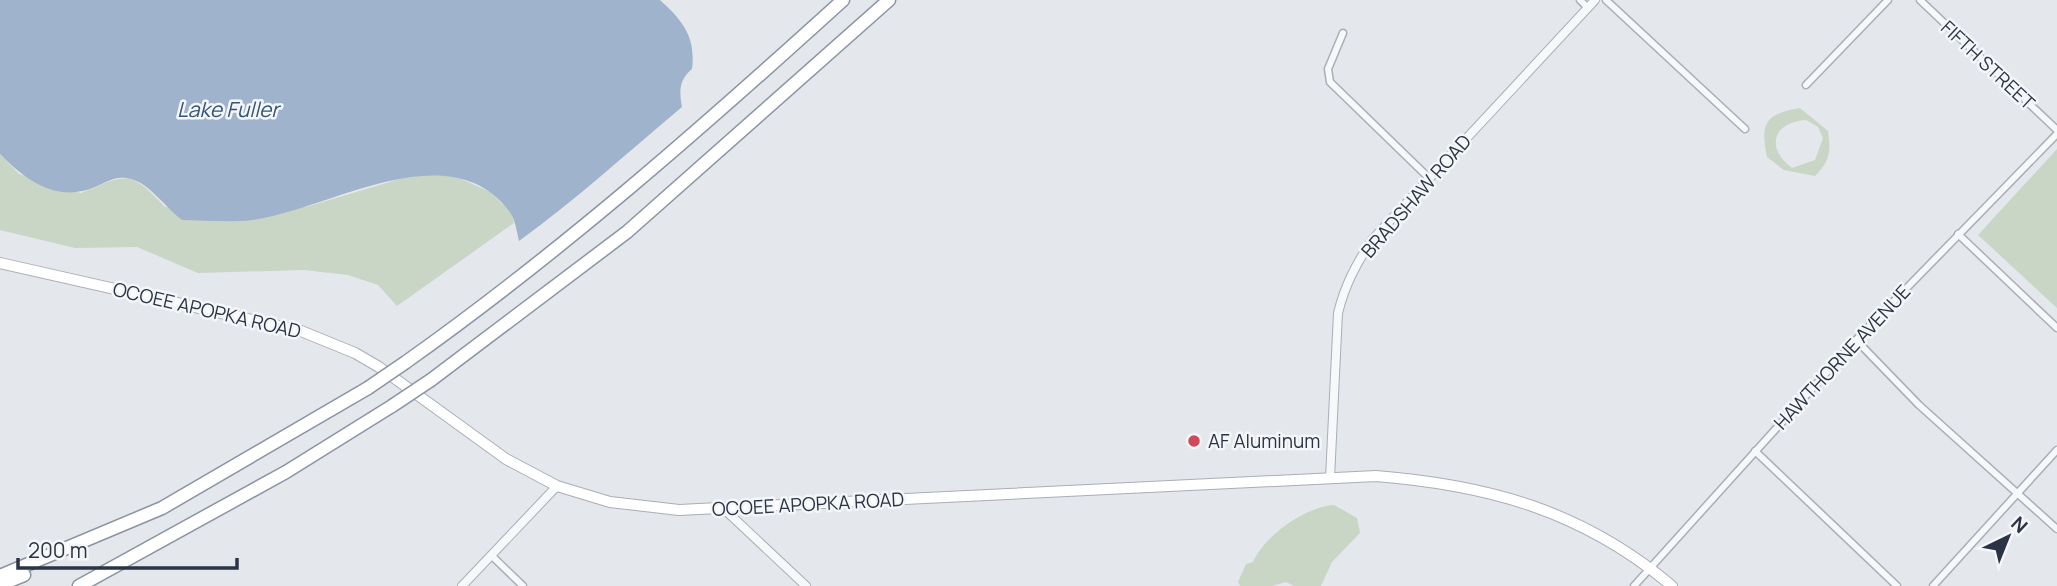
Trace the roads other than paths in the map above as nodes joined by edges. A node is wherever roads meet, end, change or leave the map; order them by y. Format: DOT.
graph roads {
  1 [pos="843,0"];
  2 [pos="889,0"];
  3 [pos="1580,0"];
  4 [pos="1595,0"];
  5 [pos="1606,0"];
  6 [pos="1888,0"];
  7 [pos="1920,0"];
  8 [pos="1588,8"];
  9 [pos="1343,33"];
  10 [pos="1806,85"];
  11 [pos="1745,129"];
  12 [pos="2057,132"];
  13 [pos="1429,178"];
  14 [pos="1958,234"];
  15 [pos="0,263"];
  16 [pos="2057,328"];
  17 [pos="1857,340"];
  18 [pos="2057,450"];
  19 [pos="1755,451"];
  20 [pos="1330,478"];
  21 [pos="557,486"];
  22 [pos="2018,492"];
  23 [pos="723,508"];
  24 [pos="146,515"];
  25 [pos="2057,529"];
  26 [pos="491,555"];
  27 [pos="1650,568"];
  28 [pos="0,576"];
  29 [pos="0,585"];
  30 [pos="79,586"];
  31 [pos="463,586"];
  32 [pos="523,586"];
  33 [pos="806,586"];
  34 [pos="1634,586"];
  35 [pos="1672,586"];
  36 [pos="1897,586"];
  37 [pos="1933,586"];
  1 -- 24 [label="highway, bridge"];
  2 -- 30 [label="highway, bridge"];
  3 -- 8 [label="street"];
  4 -- 8 [label="street, BRADSHAW ROAD"];
  5 -- 11 [label="street"];
  6 -- 10 [label="street"];
  7 -- 12 [label="street, FIFTH STREET"];
  8 -- 13 [label="street, BRADSHAW ROAD"];
  9 -- 13 [label="street"];
  12 -- 14 [label="street, HAWTHORNE AVENUE"];
  13 -- 20 [label="street, BRADSHAW ROAD"];
  14 -- 16 [label="street"];
  14 -- 17 [label="street, HAWTHORNE AVENUE"];
  15 -- 21 [label="main road, OCOEE APOPKA ROAD"];
  17 -- 19 [label="street, HAWTHORNE AVENUE"];
  17 -- 22 [label="street"];
  18 -- 22 [label="street"];
  19 -- 27 [label="street, HAWTHORNE AVENUE"];
  19 -- 36 [label="street"];
  20 -- 23 [label="main road, OCOEE APOPKA ROAD"];
  20 -- 27 [label="main road, OCOEE APOPKA ROAD"];
  21 -- 23 [label="main road, OCOEE APOPKA ROAD"];
  21 -- 26 [label="street"];
  22 -- 25 [label="street"];
  22 -- 37 [label="street"];
  23 -- 33 [label="street"];
  24 -- 28 [label="highway"];
  24 -- 29 [label="highway"];
  26 -- 31 [label="street"];
  26 -- 32 [label="street"];
  27 -- 34 [label="street, HAWTHORNE AVENUE"];
  27 -- 35 [label="main road, OCOEE APOPKA ROAD"];
}
